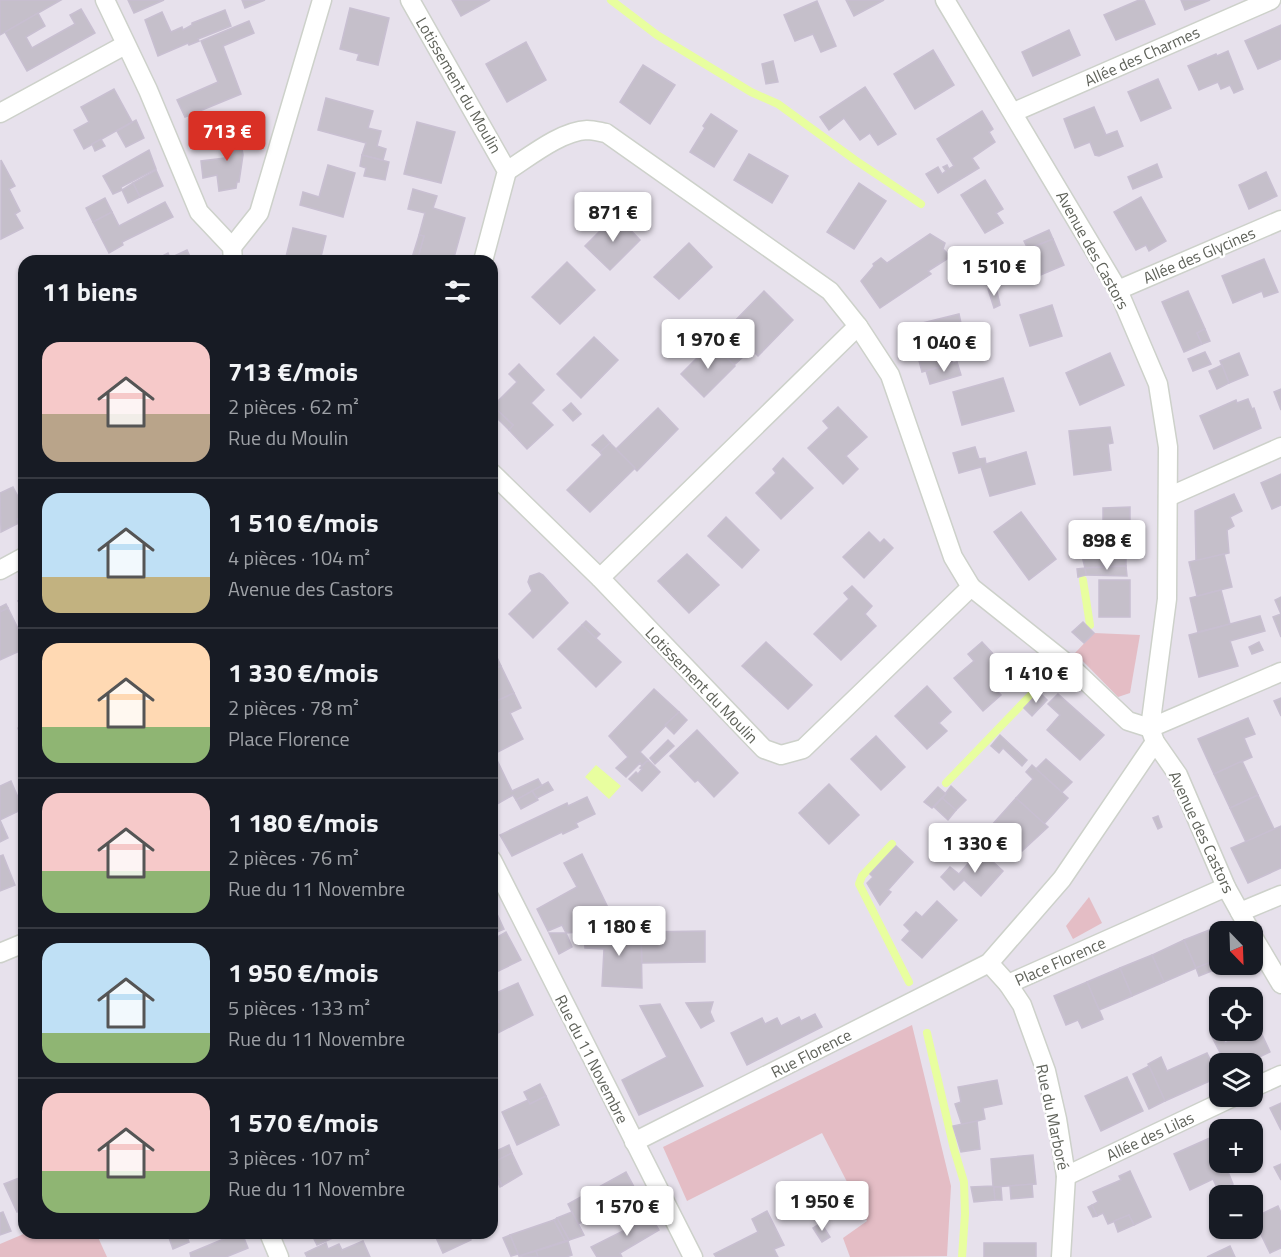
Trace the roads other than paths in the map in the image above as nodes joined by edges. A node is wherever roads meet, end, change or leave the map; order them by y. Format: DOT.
graph roads {
  1 [pos="105,0"];
  2 [pos="322,0"];
  3 [pos="410,0"];
  4 [pos="945,0"];
  5 [pos="1271,0"];
  6 [pos="125,45"];
  7 [pos="1014,112"];
  8 [pos="0,113"];
  9 [pos="507,171"];
  10 [pos="1281,220"];
  11 [pos="233,254"];
  12 [pos="485,255"];
  13 [pos="1118,290"];
  14 [pos="858,326"];
  15 [pos="1281,447"];
  16 [pos="498,479"];
  17 [pos="1168,497"];
  18 [pos="18,560"];
  19 [pos="0,570"];
  20 [pos="600,578"];
  21 [pos="971,587"];
  22 [pos="1281,672"];
  23 [pos="1152,735"];
  24 [pos="498,872"];
  25 [pos="1226,887"];
  26 [pos="1281,895"];
  27 [pos="1240,912"];
  28 [pos="1245,921"];
  29 [pos="18,946"];
  30 [pos="1263,952"];
  31 [pos="0,953"];
  32 [pos="989,963"];
  33 [pos="1008,984"];
  34 [pos="1281,984"];
  35 [pos="1281,1075"];
  36 [pos="1263,1083"];
  37 [pos="1212,1107"];
  38 [pos="634,1143"];
  39 [pos="1066,1176"];
  40 [pos="272,1239"];
  41 [pos="279,1257"];
  42 [pos="693,1257"];
  43 [pos="1061,1257"];
  1 -- 6 [label="street"];
  2 -- 11 [label="street"];
  3 -- 9 [label="street, Lotissement du Moulin"];
  4 -- 7 [label="street, Avenue des Castors"];
  5 -- 7 [label="street, Allée des Charmes"];
  6 -- 8 [label="street"];
  6 -- 11 [label="street"];
  7 -- 13 [label="street, Avenue des Castors"];
  9 -- 12 [label="street, Lotissement du Moulin"];
  9 -- 14 [label="street, Lotissement du Moulin"];
  10 -- 13 [label="street, Allée des Glycines"];
  13 -- 17 [label="street, Avenue des Castors"];
  14 -- 20 [label="street"];
  14 -- 21 [label="street, Lotissement du Moulin"];
  15 -- 17 [label="street"];
  16 -- 20 [label="street, Lotissement du Moulin"];
  17 -- 23 [label="street, Avenue des Castors"];
  18 -- 19 [label="street"];
  20 -- 21 [label="street, Lotissement du Moulin"];
  21 -- 23 [label="street, Lotissement du Moulin"];
  22 -- 23 [label="street"];
  23 -- 25 [label="street, Avenue des Castors"];
  23 -- 32 [label="street, Place Florence"];
  24 -- 38 [label="street, Rue du 11 Novembre"];
  25 -- 27 [label="street, Avenue des Castors"];
  25 -- 33 [label="street, Place Florence"];
  26 -- 27 [label="street"];
  27 -- 28 [label="street, Avenue des Castors"];
  29 -- 31 [label="street"];
  30 -- 34 [label="street, Avenue des Castors"];
  32 -- 33 [label="street, Place Florence"];
  32 -- 38 [label="street, Rue Florence"];
  33 -- 39 [label="street, Rue du Marboré"];
  35 -- 36 [label="street"];
  37 -- 39 [label="street, Allée des Lilas"];
  38 -- 42 [label="street, Rue du 11 Novembre"];
  39 -- 43 [label="street, Rue du Marboré"];
  40 -- 41 [label="street"];
}
